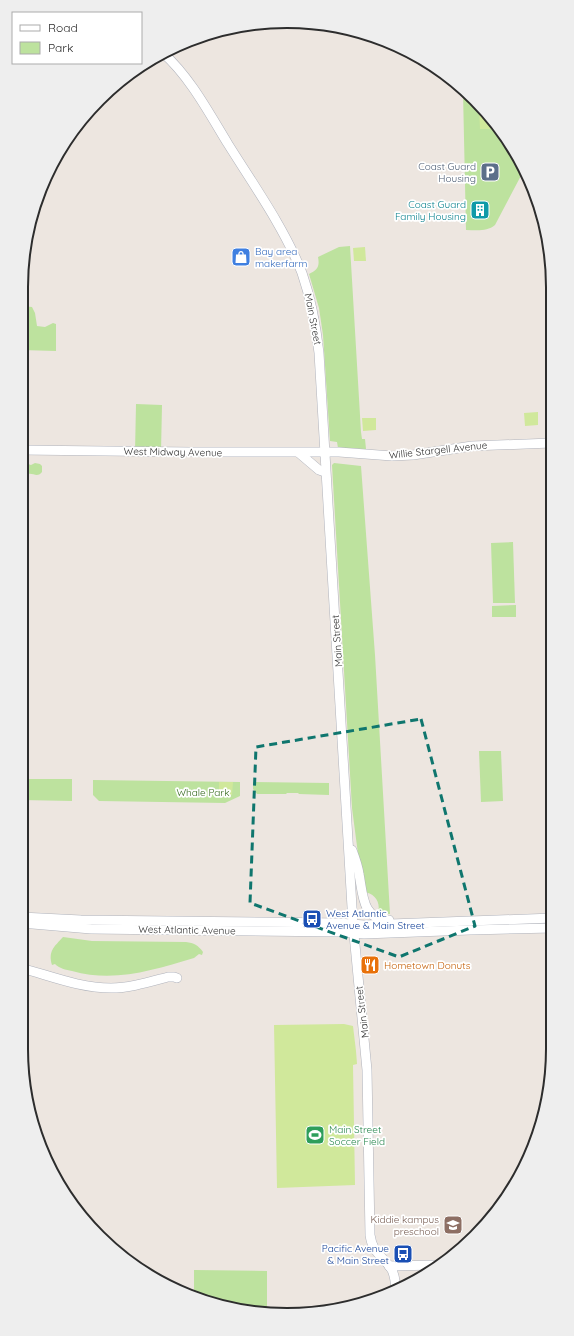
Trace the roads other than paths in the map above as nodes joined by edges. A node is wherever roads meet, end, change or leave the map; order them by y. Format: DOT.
graph roads {
  1 [pos="167,58"];
  2 [pos="546,443"];
  3 [pos="28,450"];
  4 [pos="324,452"];
  5 [pos="299,453"];
  6 [pos="325,472"];
  7 [pos="348,837"];
  8 [pos="28,917"];
  9 [pos="546,918"];
  10 [pos="470,921"];
  11 [pos="28,924"];
  12 [pos="546,928"];
  13 [pos="353,929"];
  14 [pos="28,970"];
  15 [pos="177,978"];
  16 [pos="429,1265"];
  17 [pos="389,1266"];
  18 [pos="396,1284"];
  1 -- 4 [label="street, Main Street"];
  2 -- 4 [label="street, Willie Stargell Avenue"];
  3 -- 5 [label="street, West Midway Avenue"];
  4 -- 5 [label="street, West Midway Avenue"];
  4 -- 6 [label="street, Main Street"];
  5 -- 6 [label="street"];
  6 -- 7 [label="street, Main Street"];
  7 -- 10 [label="street"];
  7 -- 13 [label="street, Main Street"];
  8 -- 13 [label="street, West Atlantic Avenue"];
  9 -- 10 [label="street"];
  10 -- 13 [label="street"];
  11 -- 13 [label="street, West Atlantic Avenue"];
  12 -- 13 [label="street"];
  13 -- 17 [label="street, Main Street"];
  14 -- 15 [label="street"];
  16 -- 17 [label="street"];
  17 -- 18 [label="street"];
}
